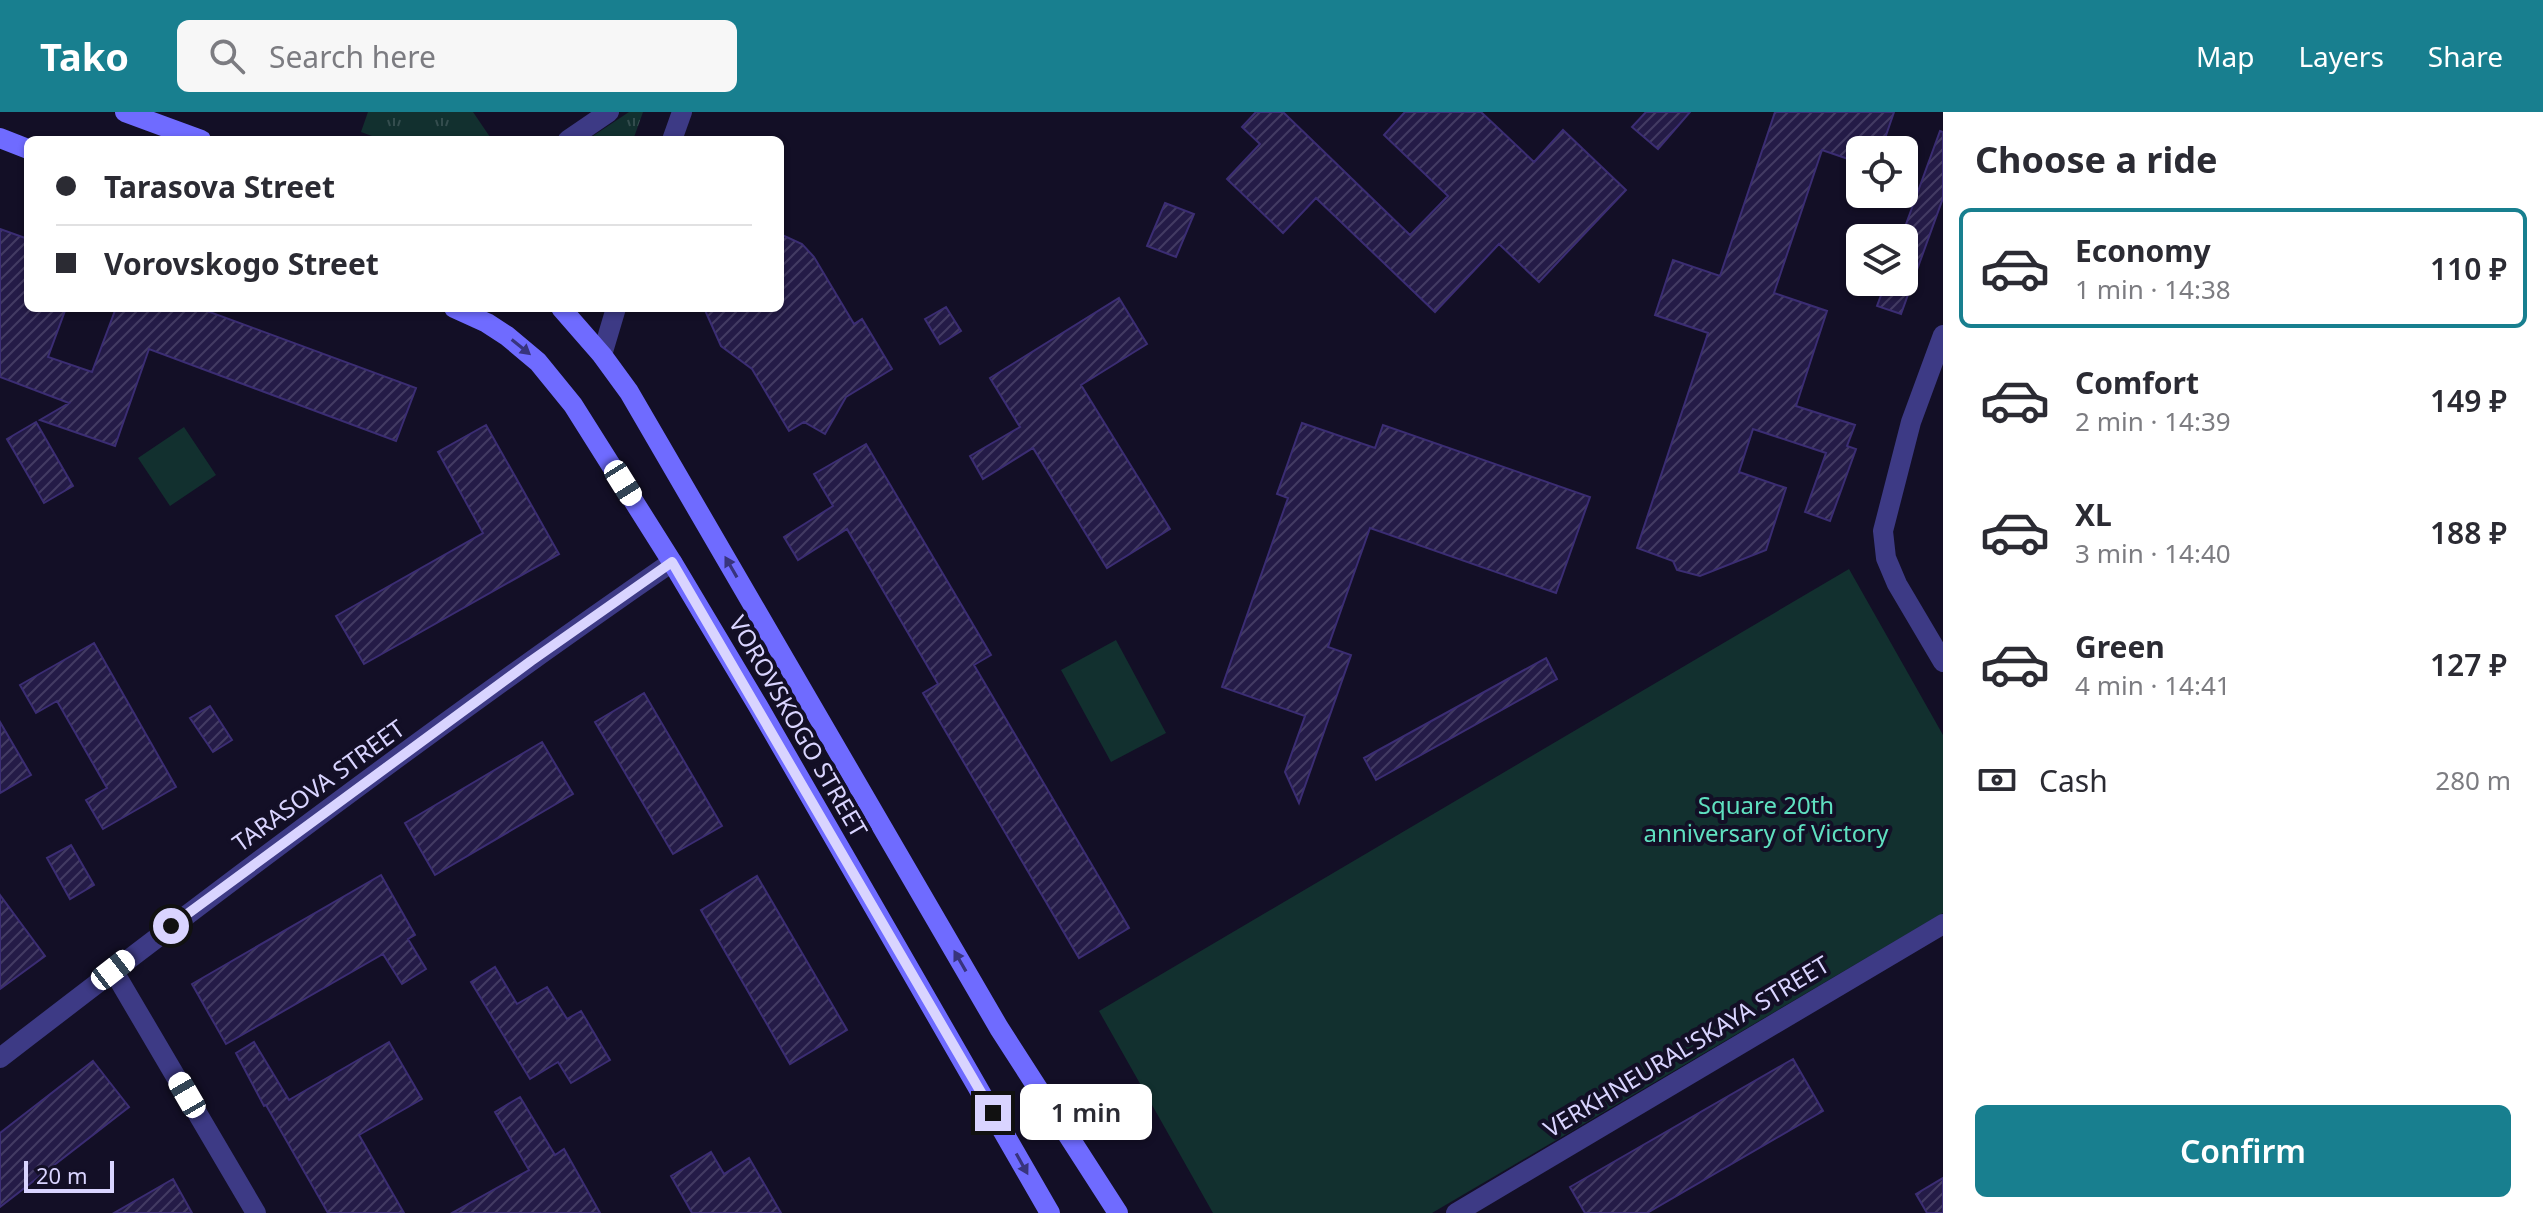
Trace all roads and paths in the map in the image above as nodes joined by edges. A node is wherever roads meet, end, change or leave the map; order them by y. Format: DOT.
graph roads {
  1 [pos="125,112"];
  2 [pos="609,112"];
  3 [pos="682,112"];
  4 [pos="190,136"];
  5 [pos="574,136"];
  6 [pos="673,136"];
  7 [pos="0,138"];
  8 [pos="24,147"];
  9 [pos="463,312"];
  10 [pos="564,312"];
  11 [pos="615,312"];
  12 [pos="1943,335"];
  13 [pos="602,355"];
  14 [pos="672,562"];
  15 [pos="1943,662"];
  16 [pos="1943,924"];
  17 [pos="113,970"];
  18 [pos="0,1058"];
  19 [pos="256,1213"];
  20 [pos="1050,1213"];
  21 [pos="1118,1213"];
  22 [pos="1456,1213"];
  1 -- 4 [label="main road"];
  2 -- 5 [label="street"];
  3 -- 6 [label="street"];
  7 -- 8 [label="main road"];
  9 -- 14 [label="main road, VOROVSKOGO STREET, one-way"];
  10 -- 13 [label="main road, VOROVSKOGO STREET"];
  11 -- 13 [label="street"];
  12 -- 15 [label="street"];
  21 -- 13 [label="main road, VOROVSKOGO STREET, one-way"];
  14 -- 17 [label="street, TARASOVA STREET"];
  14 -- 20 [label="main road, VOROVSKOGO STREET, one-way"];
  16 -- 22 [label="street, VERKHNEURAL'SKAYA STREET"];
  17 -- 18 [label="street, TARASOVA STREET"];
  17 -- 19 [label="street"];
}
